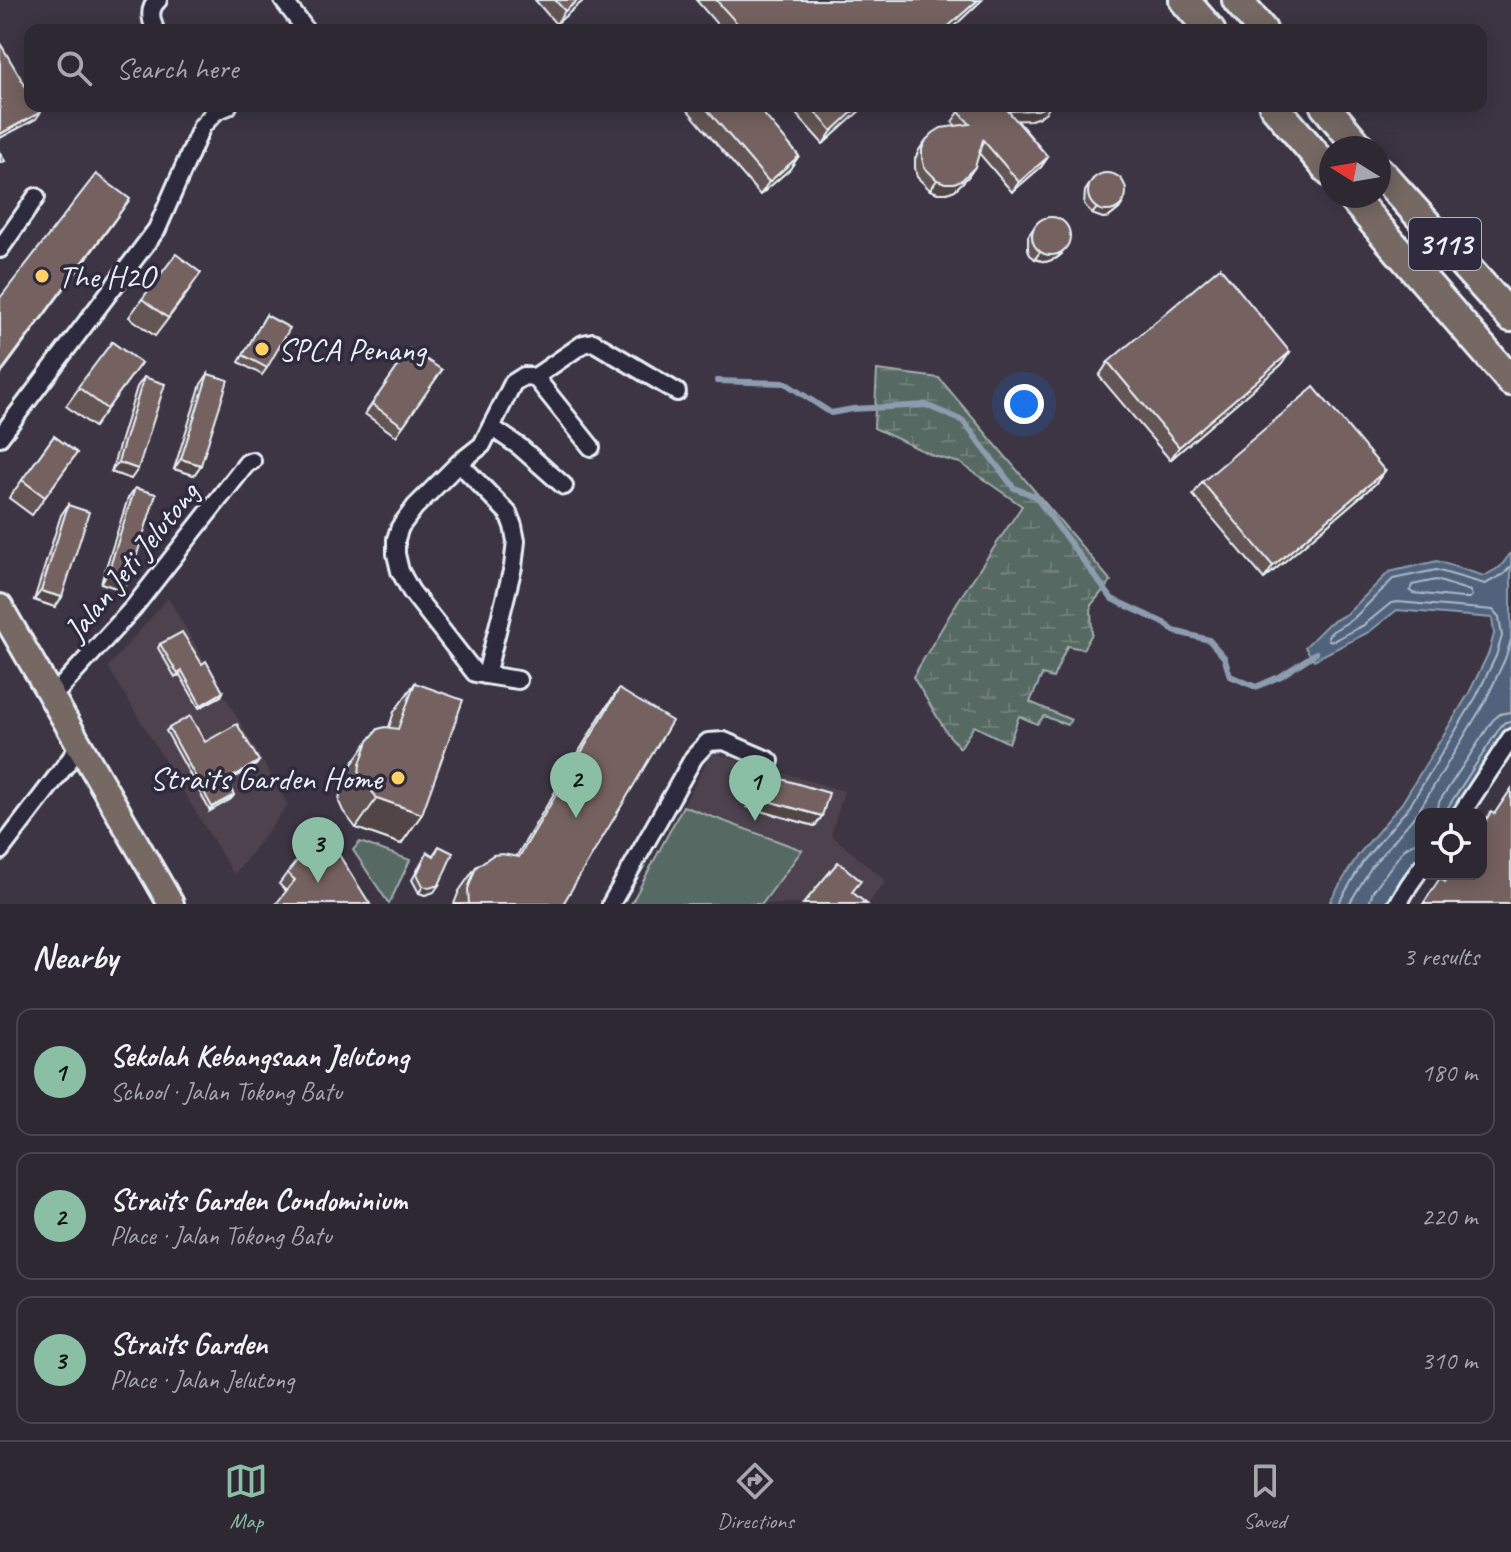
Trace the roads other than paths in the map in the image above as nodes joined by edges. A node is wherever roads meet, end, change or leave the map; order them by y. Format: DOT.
graph roads {
  1 [pos="158,0"];
  2 [pos="283,0"];
  3 [pos="1184,0"];
  4 [pos="1237,0"];
  5 [pos="153,24"];
  6 [pos="301,24"];
  7 [pos="1205,24"];
  8 [pos="1257,24"];
  9 [pos="215,112"];
  10 [pos="1279,112"];
  11 [pos="1330,112"];
  12 [pos="1350,136"];
  13 [pos="1319,159"];
  14 [pos="1391,184"];
  15 [pos="36,197"];
  16 [pos="1361,208"];
  17 [pos="0,249"];
  18 [pos="1511,317"];
  19 [pos="535,377"];
  20 [pos="1511,381"];
  21 [pos="677,392"];
  22 [pos="491,427"];
  23 [pos="0,437"];
  24 [pos="591,447"];
  25 [pos="252,461"];
  26 [pos="459,463"];
  27 [pos="564,486"];
  28 [pos="0,607"];
  29 [pos="486,675"];
  30 [pos="518,680"];
  31 [pos="52,697"];
  32 [pos="1511,738"];
  33 [pos="79,744"];
  34 [pos="770,761"];
  35 [pos="1465,808"];
  36 [pos="0,851"];
  37 [pos="1415,877"];
  38 [pos="171,904"];
  39 [pos="611,904"];
  40 [pos="1398,904"];
  1 -- 5 [label="street"];
  2 -- 6 [label="street"];
  3 -- 7 [label="highway"];
  4 -- 8 [label="highway"];
  9 -- 23 [label="street"];
  10 -- 13 [label="highway"];
  11 -- 12 [label="highway"];
  14 -- 18 [label="highway, 3113"];
  15 -- 17 [label="street"];
  16 -- 20 [label="highway, 3113"];
  19 -- 21 [label="street"];
  19 -- 22 [label="street"];
  19 -- 24 [label="street"];
  22 -- 26 [label="street"];
  22 -- 27 [label="street"];
  25 -- 31 [label="street, Jalan Jeti Jelutong"];
  26 -- 29 [label="street"];
  26 -- 29 [label="street"];
  28 -- 31 [label="main road"];
  29 -- 30 [label="street"];
  31 -- 33 [label="main road"];
  32 -- 35 [label="street"];
  33 -- 36 [label="street"];
  33 -- 38 [label="main road"];
  34 -- 39 [label="street"];
  37 -- 40 [label="street"];
}
